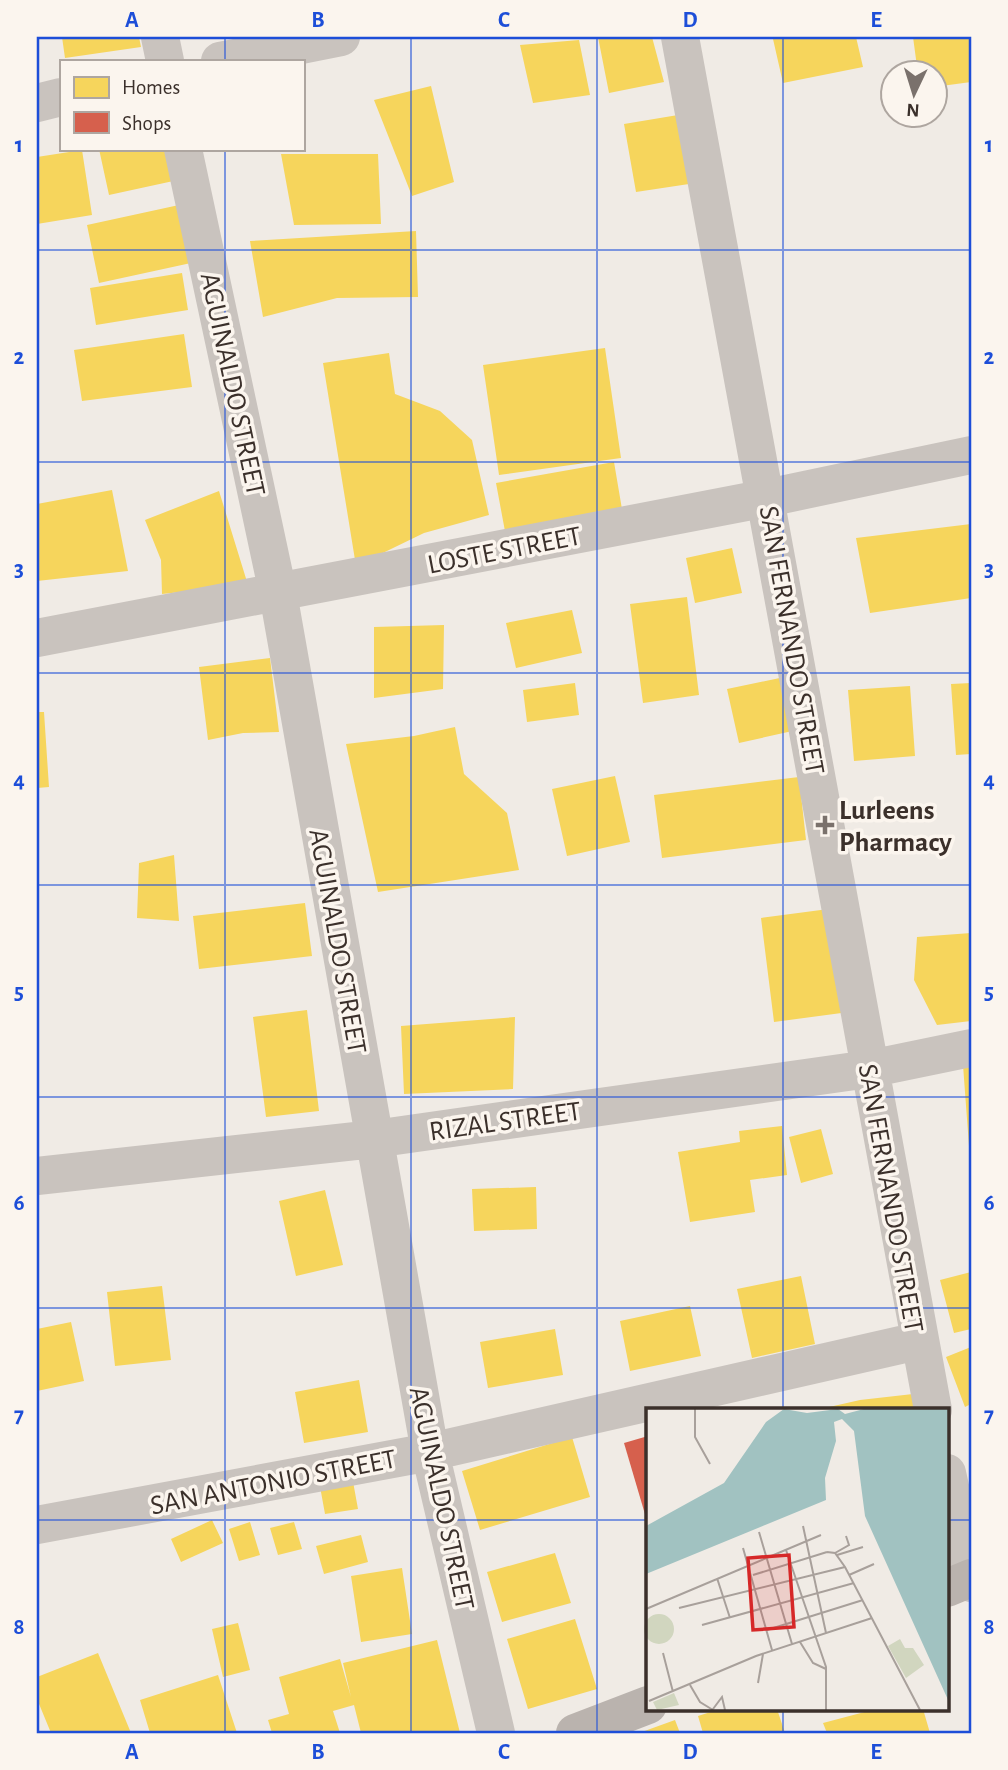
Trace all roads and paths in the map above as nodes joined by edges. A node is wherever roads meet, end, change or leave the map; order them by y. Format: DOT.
graph roads {
  1 [pos="160,37"];
  2 [pos="341,37"];
  3 [pos="680,37"];
  4 [pos="165,60"];
  5 [pos="225,60"];
  6 [pos="60,97"];
  7 [pos="37,103"];
  8 [pos="183,150"];
  9 [pos="971,456"];
  10 [pos="767,498"];
  11 [pos="278,593"];
  12 [pos="37,638"];
  13 [pos="971,1048"];
  14 [pos="869,1069"];
  15 [pos="374,1139"];
  16 [pos="37,1176"];
  17 [pos="918,1341"];
  18 [pos="933,1408"];
  19 [pos="430,1452"];
  20 [pos="948,1480"];
  21 [pos="37,1525"];
  22 [pos="965,1582"];
  23 [pos="646,1706"];
  24 [pos="496,1733"];
  25 [pos="575,1733"];
  1 -- 4 [label="street"];
  2 -- 5 [label="street"];
  3 -- 10 [label="street, SAN FERNANDO STREET"];
  6 -- 7 [label="street"];
  8 -- 11 [label="street, AGUINALDO STREET"];
  9 -- 10 [label="street, LOSTE STREET"];
  10 -- 11 [label="street, LOSTE STREET"];
  10 -- 14 [label="street, SAN FERNANDO STREET"];
  11 -- 12 [label="street, LOSTE STREET"];
  11 -- 15 [label="street, AGUINALDO STREET"];
  13 -- 14 [label="street, RIZAL STREET"];
  14 -- 15 [label="street, RIZAL STREET"];
  14 -- 17 [label="street, SAN FERNANDO STREET"];
  15 -- 16 [label="street, RIZAL STREET"];
  15 -- 19 [label="street, AGUINALDO STREET"];
  17 -- 18 [label="street, SAN FERNANDO STREET"];
  17 -- 19 [label="street, SAN ANTONIO STREET"];
  19 -- 21 [label="street, SAN ANTONIO STREET"];
  19 -- 24 [label="street, AGUINALDO STREET"];
  20 -- 22 [label="street"];
  23 -- 25 [label="street"];
}
